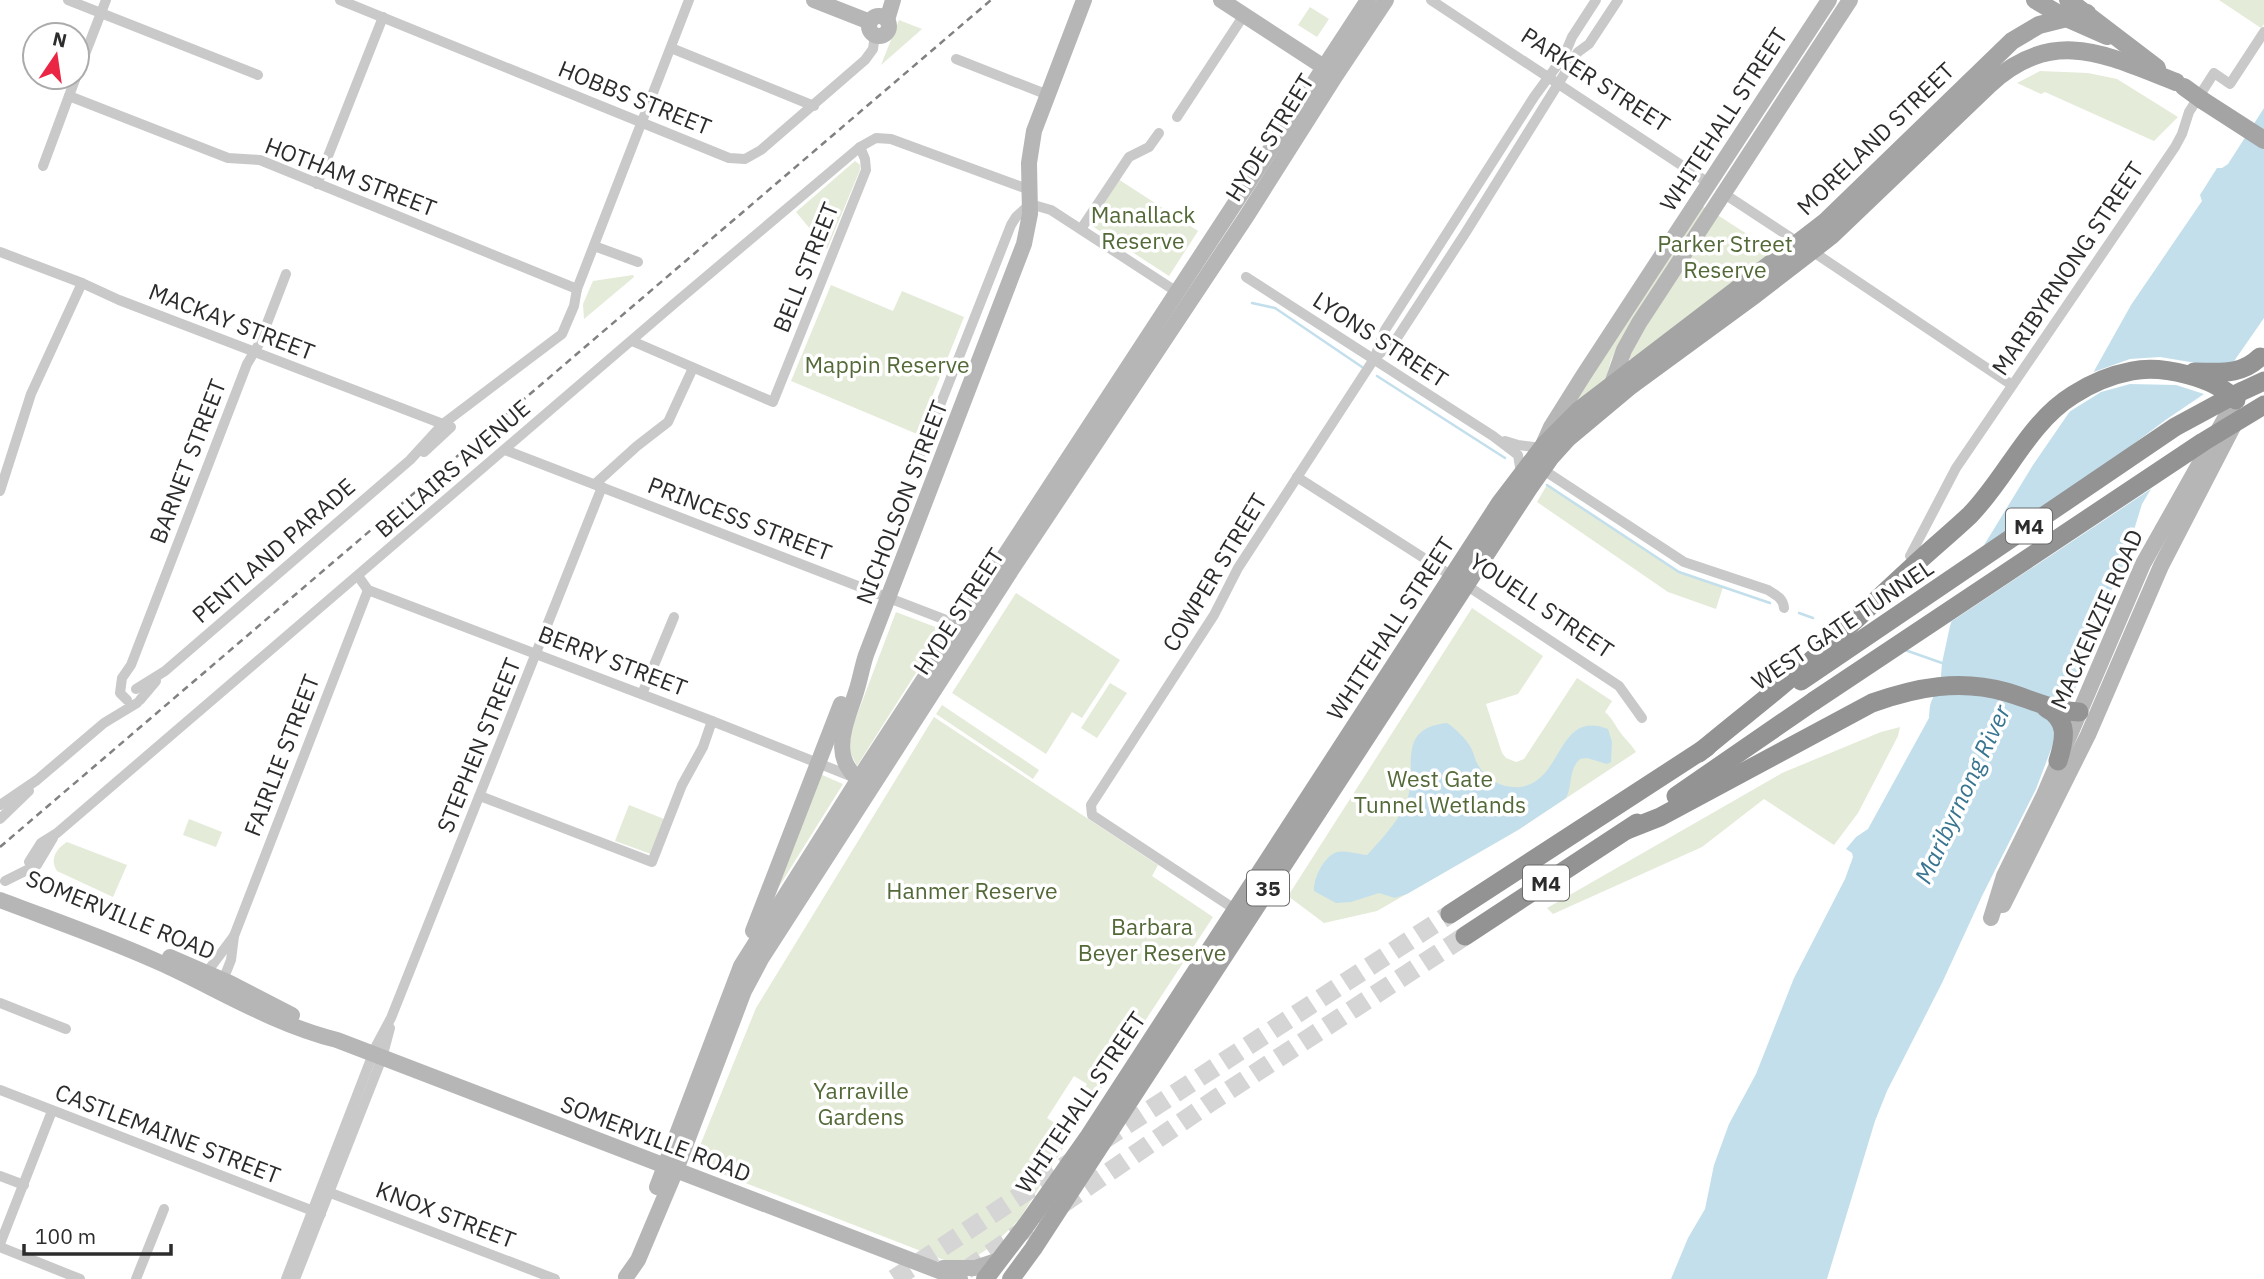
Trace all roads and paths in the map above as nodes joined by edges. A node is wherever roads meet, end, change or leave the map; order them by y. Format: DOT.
graph roads {
  1 [pos="68,0"];
  2 [pos="106,0"];
  3 [pos="340,0"];
  4 [pos="689,0"];
  5 [pos="814,0"];
  6 [pos="892,0"];
  7 [pos="1084,0"];
  8 [pos="1221,0"];
  9 [pos="1368,0"];
  10 [pos="1386,0"];
  11 [pos="1431,0"];
  12 [pos="1596,0"];
  13 [pos="1618,0"];
  14 [pos="1829,0"];
  15 [pos="1850,0"];
  16 [pos="2035,0"];
  17 [pos="2066,9"];
  18 [pos="101,13"];
  19 [pos="1244,15"];
  20 [pos="383,17"];
  21 [pos="878,23"];
  22 [pos="2264,32"];
  23 [pos="91,39"];
  24 [pos="2120,41"];
  25 [pos="671,48"];
  26 [pos="957,59"];
  27 [pos="1330,71"];
  28 [pos="258,75"];
  29 [pos="1554,80"];
  30 [pos="2180,85"];
  31 [pos="71,91"];
  32 [pos="1048,95"];
  33 [pos="69,96"];
  34 [pos="814,106"];
  35 [pos="1177,117"];
  36 [pos="641,123"];
  37 [pos="1159,133"];
  38 [pos="2264,140"];
  39 [pos="860,147"];
  40 [pos="43,166"];
  41 [pos="1888,183"];
  42 [pos="317,184"];
  43 [pos="1717,188"];
  44 [pos="1030,197"];
  45 [pos="1825,222"];
  46 [pos="1081,229"];
  47 [pos="594,246"];
  48 [pos="1805,247"];
  49 [pos="0,253"];
  50 [pos="1211,253"];
  51 [pos="638,262"];
  52 [pos="286,274"];
  53 [pos="1246,277"];
  54 [pos="82,282"];
  55 [pos="577,289"];
  56 [pos="1177,292"];
  57 [pos="632,341"];
  58 [pos="254,352"];
  59 [pos="1374,359"];
  60 [pos="2263,359"];
  61 [pos="693,368"];
  62 [pos="2158,371"];
  63 [pos="2264,382"];
  64 [pos="1612,384"];
  65 [pos="2012,385"];
  66 [pos="2233,401"];
  67 [pos="2264,405"];
  68 [pos="1592,418"];
  69 [pos="447,426"];
  70 [pos="1493,436"];
  71 [pos="1542,448"];
  72 [pos="505,450"];
  73 [pos="920,456"];
  74 [pos="1542,469"];
  75 [pos="1521,475"];
  76 [pos="1297,477"];
  77 [pos="599,486"];
  78 [pos="0,491"];
  79 [pos="1910,556"];
  80 [pos="358,576"];
  81 [pos="1459,580"];
  82 [pos="368,590"];
  83 [pos="888,597"];
  84 [pos="1784,608"];
  85 [pos="674,617"];
  86 [pos="966,627"];
  87 [pos="537,653"];
  88 [pos="864,660"];
  89 [pos="1798,678"];
  90 [pos="642,694"];
  91 [pos="132,696"];
  92 [pos="850,707"];
  93 [pos="2100,707"];
  94 [pos="2069,715"];
  95 [pos="1642,718"];
  96 [pos="712,721"];
  97 [pos="2058,761"];
  98 [pos="822,764"];
  99 [pos="37,780"];
  100 [pos="864,784"];
  101 [pos="480,796"];
  102 [pos="0,805"];
  103 [pos="0,819"];
  104 [pos="1627,830"];
  105 [pos="2,892"];
  106 [pos="1242,914"];
  107 [pos="1450,914"];
  108 [pos="1465,936"];
  109 [pos="741,966"];
  110 [pos="217,973"];
  111 [pos="0,1003"];
  112 [pos="66,1029"];
  113 [pos="378,1056"];
  114 [pos="0,1090"];
  115 [pos="52,1111"];
  116 [pos="670,1168"];
  117 [pos="0,1176"];
  118 [pos="23,1185"];
  119 [pos="325,1191"];
  120 [pos="164,1209"];
  121 [pos="316,1213"];
  122 [pos="0,1245"];
  123 [pos="999,1260"];
  124 [pos="920,1264"];
  125 [pos="626,1278"];
  126 [pos="80,1279"];
  127 [pos="136,1279"];
  128 [pos="286,1279"];
  129 [pos="295,1279"];
  130 [pos="555,1279"];
  131 [pos="960,1279"];
  132 [pos="985,1279"];
  133 [pos="1011,1279"];
  1 -- 18 [label="street"];
  2 -- 18 [label="street"];
  3 -- 20 [label="street, HOBBS STREET"];
  4 -- 25 [label="street, PENTLAND PARADE"];
  5 -- 21 [label="street"];
  6 -- 21 [label="street"];
  7 -- 32 [label="street, NICHOLSON STREET"];
  8 -- 19 [label="street"];
  9 -- 27 [label="street, HYDE STREET"];
  10 -- 27 [label="street, HYDE STREET"];
  11 -- 29 [label="street, PARKER STREET"];
  12 -- 29 [label="street, COWPER STREET"];
  13 -- 29 [label="street, COWPER STREET"];
  14 -- 43 [label="street, WHITEHALL STREET / 35"];
  15 -- 43 [label="street, WHITEHALL STREET / 35"];
  16 -- 17 [label="main road"];
  17 -- 24 [label="main road"];
  17 -- 24 [label="main road, MORELAND STREET"];
  17 -- 45 [label="main road, MORELAND STREET"];
  18 -- 23 [label="street"];
  18 -- 28 [label="street"];
  19 -- 27 [label="street"];
  19 -- 35 [label="street"];
  20 -- 36 [label="street, HOBBS STREET"];
  20 -- 42 [label="street"];
  21 -- 34 [label="street, HOBBS STREET"];
  22 -- 65 [label="street, MARIBYRNONG STREET"];
  24 -- 30 [label="main road"];
  25 -- 34 [label="street"];
  25 -- 36 [label="street, PENTLAND PARADE"];
  26 -- 32 [label="street"];
  27 -- 50 [label="street, HYDE STREET"];
  29 -- 43 [label="street, PARKER STREET"];
  29 -- 59 [label="street, COWPER STREET"];
  30 -- 38 [label="main road, bridge"];
  30 -- 41 [label="main road, MORELAND STREET"];
  31 -- 33 [label="street"];
  32 -- 44 [label="street, NICHOLSON STREET"];
  33 -- 40 [label="street"];
  33 -- 42 [label="street, HOTHAM STREET"];
  34 -- 36 [label="street, HOBBS STREET"];
  36 -- 47 [label="street, PENTLAND PARADE"];
  37 -- 46 [label="street"];
  39 -- 44 [label="street, BELLAIRS AVENUE"];
  39 -- 57 [label="street, BELLAIRS AVENUE"];
  39 -- 61 [label="street, BELL STREET"];
  41 -- 45 [label="main road"];
  41 -- 48 [label="main road, MORELAND STREET"];
  42 -- 55 [label="street, HOTHAM STREET"];
  43 -- 48 [label="street, PARKER STREET"];
  43 -- 64 [label="street, WHITEHALL STREET / 35"];
  43 -- 71 [label="street, WHITEHALL STREET / 35"];
  44 -- 46 [label="street"];
  44 -- 73 [label="street"];
  44 -- 83 [label="street, NICHOLSON STREET"];
  45 -- 48 [label="main road, MORELAND STREET"];
  46 -- 56 [label="street"];
  47 -- 51 [label="street"];
  47 -- 55 [label="street, PENTLAND PARADE"];
  48 -- 64 [label="main road, MORELAND STREET"];
  48 -- 65 [label="street, PARKER STREET"];
  48 -- 68 [label="main road, MORELAND STREET"];
  49 -- 54 [label="street, MACKAY STREET"];
  50 -- 56 [label="street, HYDE STREET"];
  50 -- 86 [label="street, HYDE STREET"];
  52 -- 58 [label="street, BARNET STREET"];
  53 -- 59 [label="street, LYONS STREET"];
  54 -- 58 [label="street, MACKAY STREET"];
  54 -- 78 [label="street"];
  55 -- 69 [label="street, PENTLAND PARADE"];
  56 -- 86 [label="street, HYDE STREET"];
  57 -- 61 [label="street"];
  57 -- 72 [label="street, BELLAIRS AVENUE"];
  58 -- 69 [label="street, MACKAY STREET"];
  58 -- 91 [label="street, BARNET STREET"];
  59 -- 70 [label="street, LYONS STREET"];
  59 -- 76 [label="street, COWPER STREET"];
  60 -- 62 [label="highway"];
  60 -- 66 [label="street, MACKENZIE ROAD"];
  61 -- 77 [label="street, STEPHEN STREET"];
  62 -- 66 [label="highway"];
  62 -- 89 [label="highway"];
  63 -- 89 [label="highway, WEST GATE TUNNEL / M4, bridge"];
  64 -- 68 [label="main road, 35"];
  64 -- 71 [label="main road, MORELAND STREET"];
  65 -- 79 [label="street, MARIBYRNONG STREET"];
  66 -- 93 [label="street, MACKENZIE ROAD"];
  66 -- 94 [label="street, MACKENZIE ROAD"];
  67 -- 104 [label="highway, M4, bridge"];
  68 -- 74 [label="main road, WHITEHALL STREET / 35"];
  69 -- 91 [label="street, PENTLAND PARADE"];
  70 -- 71 [label="street, LYONS STREET"];
  70 -- 75 [label="street, LYONS STREET"];
  71 -- 75 [label="main road, WHITEHALL STREET / 35"];
  72 -- 77 [label="street, PRINCESS STREET"];
  72 -- 80 [label="street, BELLAIRS AVENUE"];
  74 -- 81 [label="main road, WHITEHALL STREET / 35"];
  74 -- 84 [label="street"];
  75 -- 81 [label="main road, WHITEHALL STREET / 35"];
  76 -- 81 [label="street, YOUELL STREET"];
  76 -- 106 [label="street, COWPER STREET"];
  77 -- 83 [label="street, PRINCESS STREET"];
  77 -- 87 [label="street, STEPHEN STREET"];
  80 -- 82 [label="street"];
  80 -- 105 [label="street, BELLAIRS AVENUE"];
  81 -- 95 [label="street, YOUELL STREET"];
  81 -- 106 [label="main road, WHITEHALL STREET / 35"];
  82 -- 87 [label="street, BERRY STREET"];
  82 -- 110 [label="street, FAIRLIE STREET"];
  83 -- 86 [label="street, PRINCESS STREET"];
  83 -- 88 [label="street, NICHOLSON STREET"];
  85 -- 90 [label="street"];
  86 -- 100 [label="street, HYDE STREET"];
  87 -- 90 [label="street, BERRY STREET"];
  87 -- 101 [label="street, STEPHEN STREET"];
  88 -- 92 [label="street, NICHOLSON STREET"];
  88 -- 98 [label="street, NICHOLSON STREET"];
  89 -- 107 [label="highway, WEST GATE TUNNEL / M4"];
  90 -- 96 [label="street, BERRY STREET"];
  91 -- 99 [label="street, PENTLAND PARADE"];
  92 -- 98 [label="street"];
  92 -- 100 [label="street, NICHOLSON STREET"];
  93 -- 94 [label="street"];
  93 -- 97 [label="street, MACKENZIE ROAD"];
  94 -- 97 [label="highway"];
  94 -- 104 [label="highway"];
  96 -- 98 [label="street, BERRY STREET"];
  96 -- 101 [label="street"];
  98 -- 100 [label="street, BERRY STREET"];
  98 -- 109 [label="street, NICHOLSON STREET"];
  99 -- 102 [label="street, PENTLAND PARADE"];
  99 -- 103 [label="street, PENTLAND PARADE"];
  100 -- 109 [label="street, HYDE STREET"];
  100 -- 116 [label="street, HYDE STREET"];
  101 -- 113 [label="street, STEPHEN STREET"];
  104 -- 108 [label="highway, M4"];
  105 -- 110 [label="street, SOMERVILLE ROAD"];
  106 -- 123 [label="main road, WHITEHALL STREET / 35"];
  106 -- 133 [label="main road, WHITEHALL STREET / 35"];
  109 -- 116 [label="street, HYDE STREET"];
  110 -- 113 [label="street, SOMERVILLE ROAD"];
  111 -- 112 [label="street"];
  113 -- 116 [label="street, SOMERVILLE ROAD"];
  113 -- 119 [label="street, STEPHEN STREET"];
  114 -- 115 [label="street, CASTLEMAINE STREET"];
  115 -- 118 [label="street"];
  115 -- 121 [label="street, CASTLEMAINE STREET"];
  116 -- 124 [label="street, SOMERVILLE ROAD"];
  116 -- 125 [label="street, HYDE STREET"];
  117 -- 118 [label="street"];
  118 -- 122 [label="street"];
  119 -- 121 [label="street, STEPHEN STREET"];
  119 -- 130 [label="street, KNOX STREET"];
  120 -- 127 [label="street"];
  121 -- 128 [label="street, STEPHEN STREET"];
  121 -- 129 [label="street, STEPHEN STREET"];
  122 -- 126 [label="street"];
  123 -- 124 [label="street"];
  123 -- 132 [label="main road, WHITEHALL STREET / 35"];
  124 -- 131 [label="street, SOMERVILLE ROAD"];
}
